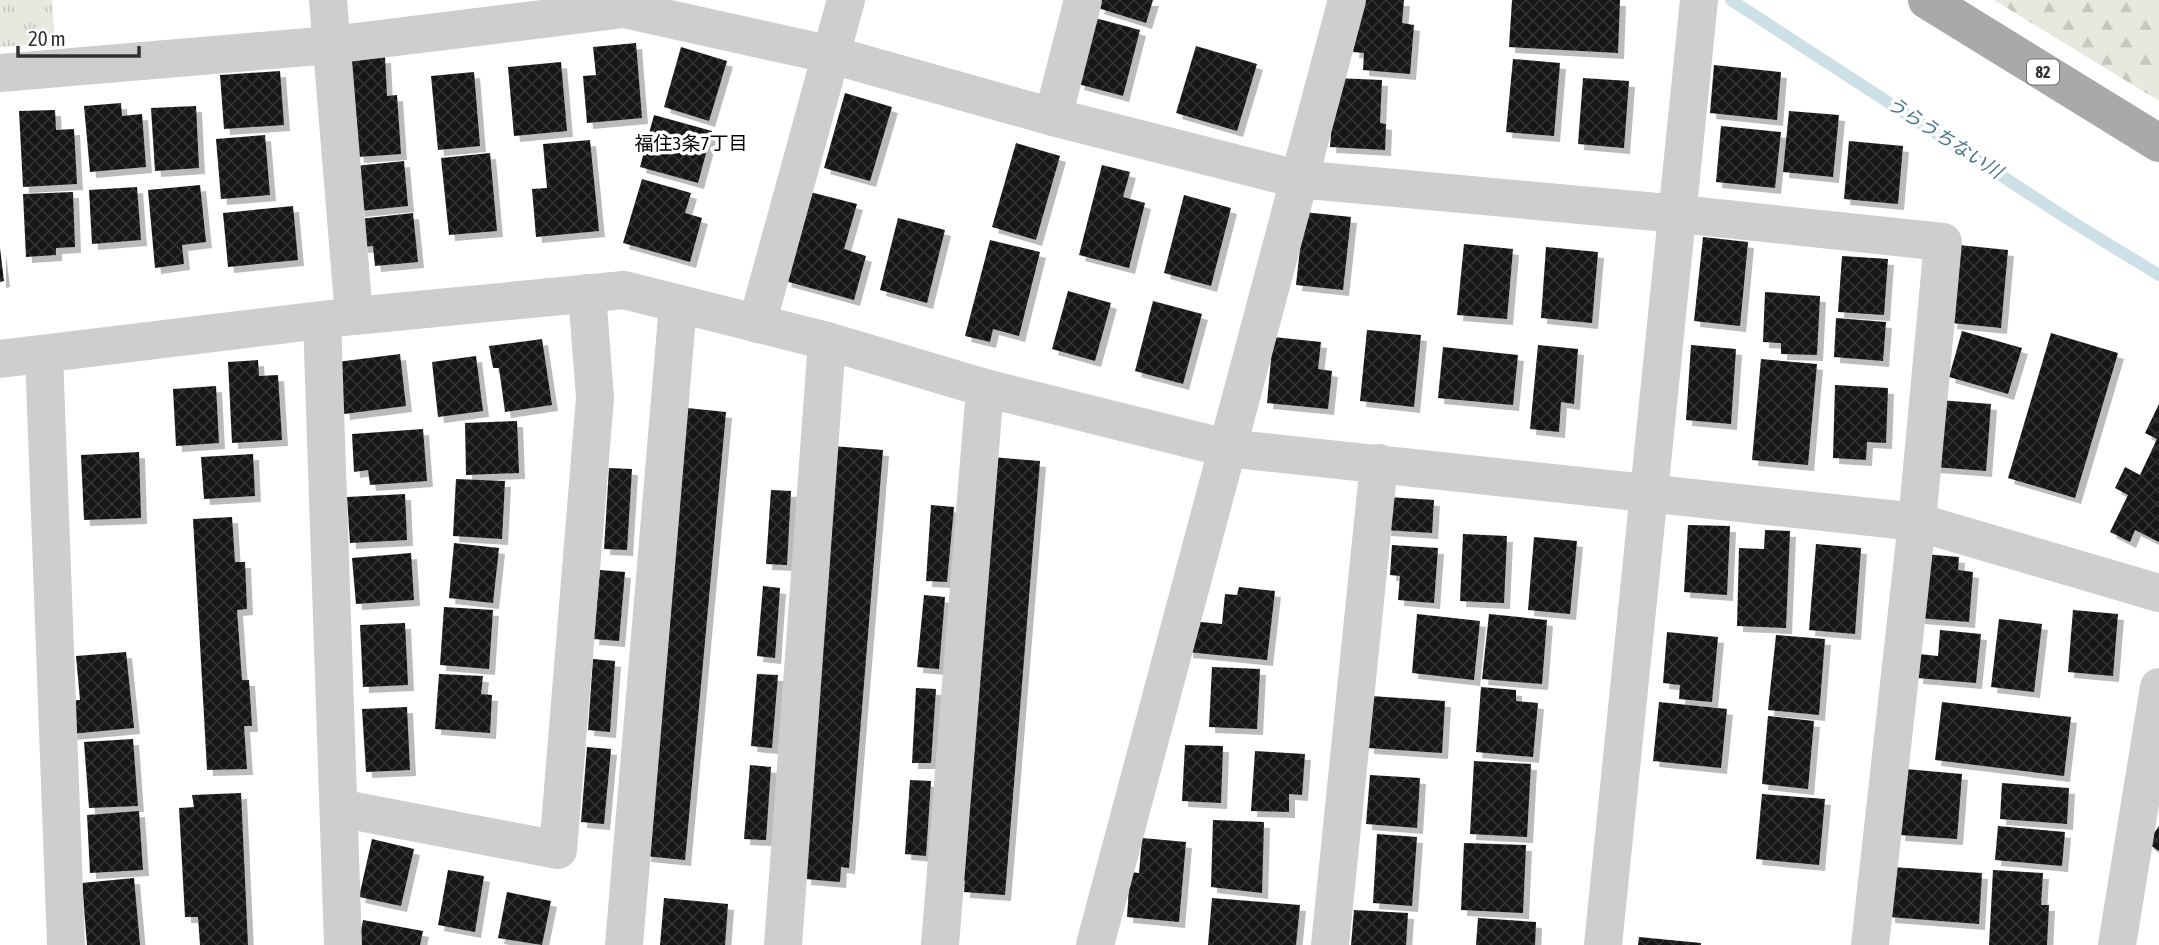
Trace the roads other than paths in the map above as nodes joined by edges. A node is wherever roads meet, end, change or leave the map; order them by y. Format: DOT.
graph roads {
  1 [pos="328,0"];
  2 [pos="846,0"];
  3 [pos="1083,0"];
  4 [pos="1347,0"];
  5 [pos="1927,0"];
  6 [pos="1698,4"];
  7 [pos="331,45"];
  8 [pos="832,55"];
  9 [pos="0,73"];
  10 [pos="1052,117"];
  11 [pos="2159,143"];
  12 [pos="1297,179"];
  13 [pos="1679,214"];
  14 [pos="587,293"];
  15 [pos="678,305"];
  16 [pos="338,318"];
  17 [pos="757,324"];
  18 [pos="827,341"];
  19 [pos="44,354"];
  20 [pos="0,359"];
  21 [pos="985,388"];
  22 [pos="1226,448"];
  23 [pos="1379,463"];
  24 [pos="1650,491"];
  25 [pos="1917,522"];
  26 [pos="2159,593"];
  27 [pos="2159,687"];
  28 [pos="339,808"];
  29 [pos="66,945"];
  30 [pos="343,945"];
  31 [pos="624,945"];
  32 [pos="783,945"];
  33 [pos="940,945"];
  34 [pos="1095,945"];
  35 [pos="1330,945"];
  36 [pos="1603,945"];
  37 [pos="1870,945"];
  38 [pos="2117,945"];
  1 -- 7 [label="street"];
  2 -- 8 [label="street"];
  3 -- 10 [label="street"];
  4 -- 12 [label="street"];
  5 -- 11 [label="main road, 82"];
  6 -- 13 [label="street"];
  7 -- 8 [label="street"];
  7 -- 9 [label="street"];
  7 -- 16 [label="street"];
  8 -- 10 [label="street"];
  8 -- 17 [label="street"];
  10 -- 12 [label="street"];
  12 -- 13 [label="street"];
  12 -- 22 [label="street"];
  13 -- 24 [label="street"];
  13 -- 25 [label="street"];
  14 -- 15 [label="street"];
  14 -- 16 [label="street"];
  14 -- 28 [label="street"];
  15 -- 17 [label="street"];
  15 -- 31 [label="street"];
  16 -- 19 [label="street"];
  16 -- 28 [label="street"];
  17 -- 18 [label="street"];
  18 -- 21 [label="street"];
  18 -- 32 [label="street"];
  19 -- 20 [label="street"];
  19 -- 29 [label="street"];
  21 -- 22 [label="street"];
  21 -- 33 [label="street"];
  22 -- 23 [label="street"];
  22 -- 34 [label="street"];
  23 -- 24 [label="street"];
  23 -- 35 [label="street"];
  24 -- 25 [label="street"];
  24 -- 36 [label="street"];
  25 -- 26 [label="street"];
  25 -- 37 [label="street"];
  27 -- 38 [label="street"];
  28 -- 30 [label="street"];
}
